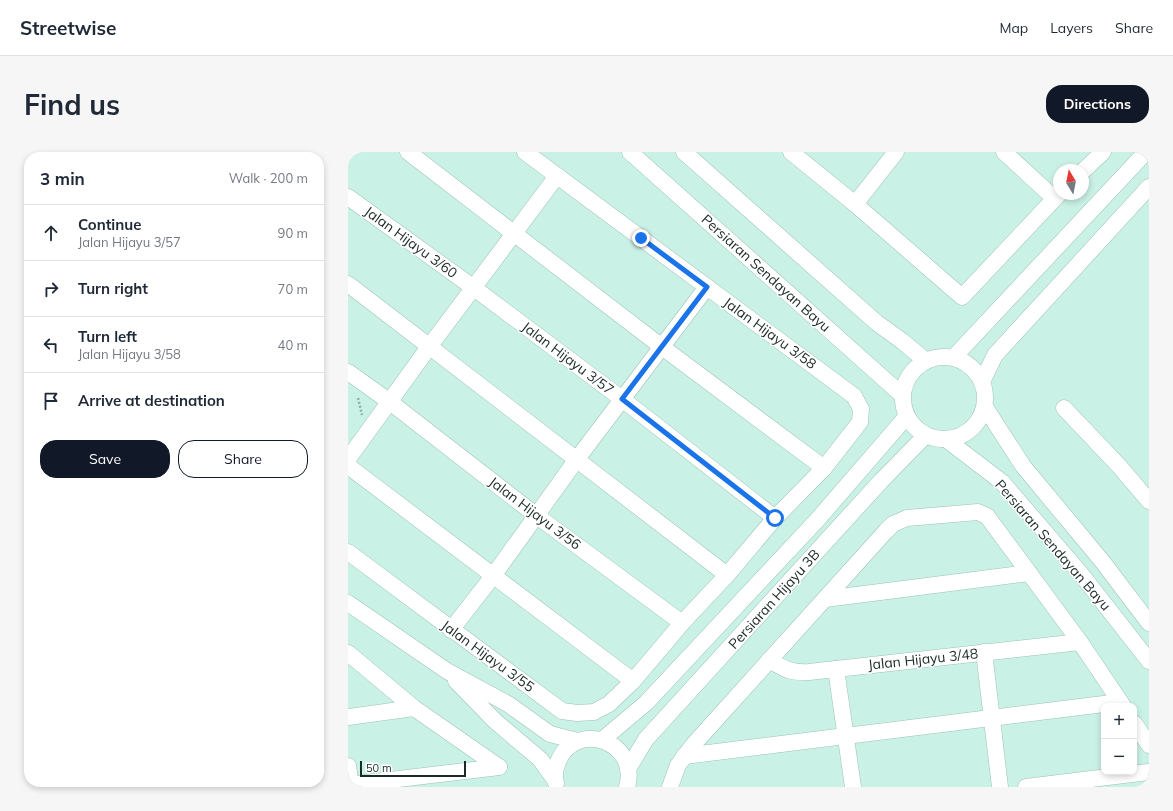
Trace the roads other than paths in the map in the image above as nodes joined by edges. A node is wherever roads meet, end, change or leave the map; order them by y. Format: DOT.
graph roads {
  1 [pos="408,152"];
  2 [pos="524,152"];
  3 [pos="630,152"];
  4 [pos="684,152"];
  5 [pos="791,152"];
  6 [pos="896,152"];
  7 [pos="1004,152"];
  8 [pos="1102,152"];
  9 [pos="1146,152"];
  10 [pos="1089,165"];
  11 [pos="557,176"];
  12 [pos="1149,187"];
  13 [pos="1053,193"];
  14 [pos="348,197"];
  15 [pos="1053,200"];
  16 [pos="855,204"];
  17 [pos="515,233"];
  18 [pos="348,284"];
  19 [pos="707,287"];
  20 [pos="474,288"];
  21 [pos="429,347"];
  22 [pos="662,347"];
  23 [pos="953,358"];
  24 [pos="926,361"];
  25 [pos="348,372"];
  26 [pos="982,382"];
  27 [pos="902,395"];
  28 [pos="622,399"];
  29 [pos="390,402"];
  30 [pos="985,407"];
  31 [pos="1064,408"];
  32 [pos="907,416"];
  33 [pos="926,435"];
  34 [pos="947,440"];
  35 [pos="348,459"];
  36 [pos="577,459"];
  37 [pos="348,466"];
  38 [pos="824,468"];
  39 [pos="1149,501"];
  40 [pos="538,516"];
  41 [pos="775,518"];
  42 [pos="348,552"];
  43 [pos="1030,573"];
  44 [pos="727,575"];
  45 [pos="493,576"];
  46 [pos="824,599"];
  47 [pos="348,603"];
  48 [pos="682,622"];
  49 [pos="1149,623"];
  50 [pos="451,630"];
  51 [pos="1080,642"];
  52 [pos="984,652"];
  53 [pos="348,653"];
  54 [pos="769,660"];
  55 [pos="1149,661"];
  56 [pos="836,669"];
  57 [pos="447,671"];
  58 [pos="633,681"];
  59 [pos="1120,703"];
  60 [pos="1101,706"];
  61 [pos="414,708"];
  62 [pos="348,717"];
  63 [pos="992,718"];
  64 [pos="1137,727"];
  65 [pos="846,736"];
  66 [pos="602,740"];
  67 [pos="578,741"];
  68 [pos="1149,745"];
  69 [pos="684,756"];
  70 [pos="348,766"];
  71 [pos="628,769"];
  72 [pos="1149,772"];
  73 [pos="556,783"];
  74 [pos="350,785"];
  75 [pos="626,787"];
  76 [pos="670,787"];
  77 [pos="854,787"];
  78 [pos="1000,787"];
  79 [pos="1026,787"];
  1 -- 17 [label="street"];
  2 -- 11 [label="street, Jalan Hijayu 3/58"];
  3 -- 27 [label="street, Persiaran Sendayan Bayu"];
  4 -- 24 [label="street"];
  5 -- 16 [label="street"];
  6 -- 16 [label="street"];
  7 -- 13 [label="street"];
  8 -- 10 [label="street"];
  9 -- 23 [label="street"];
  11 -- 17 [label="street"];
  11 -- 19 [label="street, Jalan Hijayu 3/58"];
  12 -- 26 [label="street"];
  14 -- 20 [label="street, Jalan Hijayu 3/60"];
  15 -- 16 [label="street"];
  17 -- 20 [label="street"];
  17 -- 22 [label="street"];
  18 -- 21 [label="street"];
  19 -- 22 [label="street"];
  19 -- 38 [label="street, Jalan Hijayu 3/58"];
  20 -- 21 [label="street"];
  20 -- 28 [label="street, Jalan Hijayu 3/57"];
  21 -- 29 [label="street"];
  21 -- 36 [label="street"];
  22 -- 28 [label="street"];
  22 -- 38 [label="street"];
  23 -- 24 [label="street"];
  23 -- 26 [label="street"];
  24 -- 27 [label="street"];
  25 -- 29 [label="street, Jalan Hijayu 3/56"];
  26 -- 30 [label="street"];
  27 -- 32 [label="street"];
  28 -- 36 [label="street"];
  28 -- 41 [label="street, Jalan Hijayu 3/57"];
  29 -- 35 [label="street"];
  29 -- 40 [label="street, Jalan Hijayu 3/56"];
  30 -- 34 [label="street"];
  30 -- 49 [label="street, Persiaran Sendayan Bayu"];
  31 -- 39 [label="street"];
  32 -- 33 [label="street"];
  32 -- 66 [label="street, Persiaran Hijayu 3B"];
  33 -- 34 [label="street"];
  33 -- 71 [label="street, Persiaran Hijayu 3B"];
  34 -- 55 [label="street, Persiaran Sendayan Bayu"];
  36 -- 40 [label="street"];
  36 -- 44 [label="street"];
  37 -- 45 [label="street"];
  38 -- 41 [label="street, Jalan Hijayu 3/58"];
  40 -- 45 [label="street"];
  40 -- 48 [label="street, Jalan Hijayu 3/56"];
  41 -- 44 [label="street, Jalan Hijayu 3/58"];
  42 -- 50 [label="street, Jalan Hijayu 3/55"];
  43 -- 46 [label="street"];
  43 -- 46 [label="street"];
  43 -- 51 [label="street"];
  44 -- 48 [label="street, Jalan Hijayu 3/55"];
  45 -- 50 [label="street"];
  45 -- 58 [label="street"];
  46 -- 54 [label="street"];
  47 -- 57 [label="street"];
  48 -- 58 [label="street, Jalan Hijayu 3/55"];
  50 -- 58 [label="street, Jalan Hijayu 3/55"];
  51 -- 52 [label="street, Jalan Hijayu 3/48"];
  51 -- 59 [label="street"];
  52 -- 56 [label="street, Jalan Hijayu 3/48"];
  52 -- 63 [label="street"];
  53 -- 61 [label="street"];
  54 -- 56 [label="street, Jalan Hijayu 3/48"];
  54 -- 69 [label="street"];
  56 -- 65 [label="street"];
  57 -- 67 [label="street"];
  57 -- 73 [label="street"];
  60 -- 63 [label="street"];
  61 -- 62 [label="street"];
  61 -- 74 [label="street"];
  63 -- 65 [label="street"];
  63 -- 78 [label="street"];
  64 -- 68 [label="street"];
  65 -- 69 [label="street"];
  65 -- 77 [label="street"];
  66 -- 67 [label="street"];
  66 -- 71 [label="street"];
  67 -- 73 [label="street"];
  69 -- 76 [label="street"];
  70 -- 74 [label="street"];
  71 -- 75 [label="street"];
  72 -- 79 [label="street"];
}
